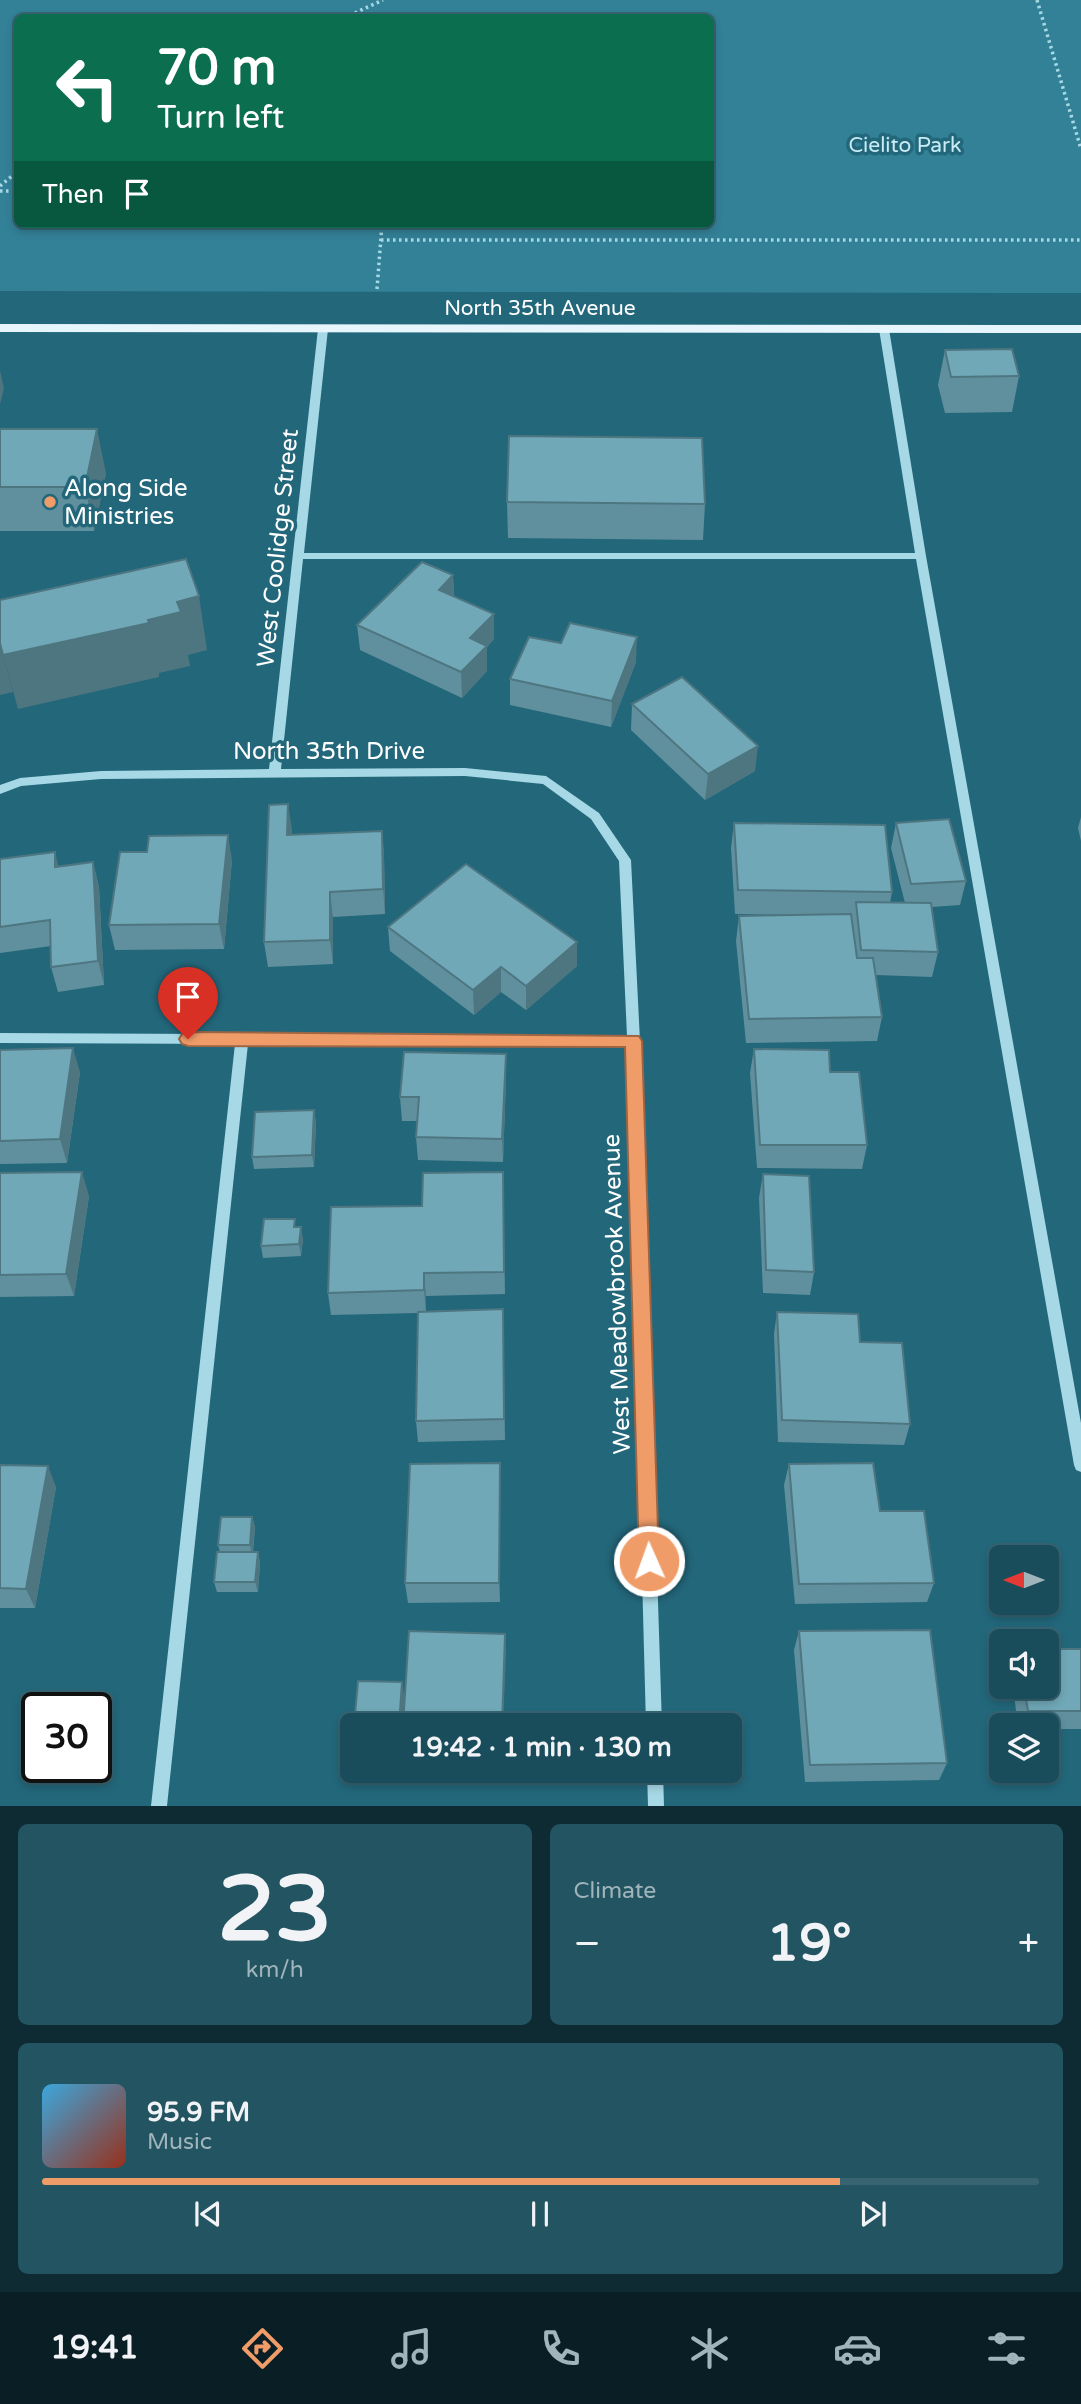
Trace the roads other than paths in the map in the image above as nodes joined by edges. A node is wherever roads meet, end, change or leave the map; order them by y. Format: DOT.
graph roads {
  1 [pos="0,328"];
  2 [pos="323,329"];
  3 [pos="884,329"];
  4 [pos="1081,329"];
  5 [pos="299,556"];
  6 [pos="921,556"];
  7 [pos="275,772"];
  8 [pos="0,790"];
  9 [pos="625,860"];
  10 [pos="0,1038"];
  11 [pos="242,1039"];
  12 [pos="634,1041"];
  13 [pos="1081,1465"];
  14 [pos="654,1713"];
  15 [pos="655,1783"];
  16 [pos="159,1805"];
  17 [pos="656,1805"];
  1 -- 2 [label="main road, North 35th Avenue"];
  2 -- 3 [label="main road, North 35th Avenue"];
  2 -- 5 [label="street, West Coolidge Street"];
  3 -- 4 [label="main road, North 35th Avenue"];
  3 -- 6 [label="street"];
  5 -- 6 [label="street"];
  5 -- 7 [label="street, West Coolidge Street"];
  6 -- 13 [label="street"];
  7 -- 8 [label="street, North 35th Drive"];
  7 -- 9 [label="street, North 35th Drive"];
  9 -- 12 [label="street, West Meadowbrook Avenue"];
  10 -- 11 [label="street"];
  11 -- 12 [label="street"];
  11 -- 16 [label="street"];
  12 -- 14 [label="street, West Meadowbrook Avenue"];
  15 -- 17 [label="street"];
}
